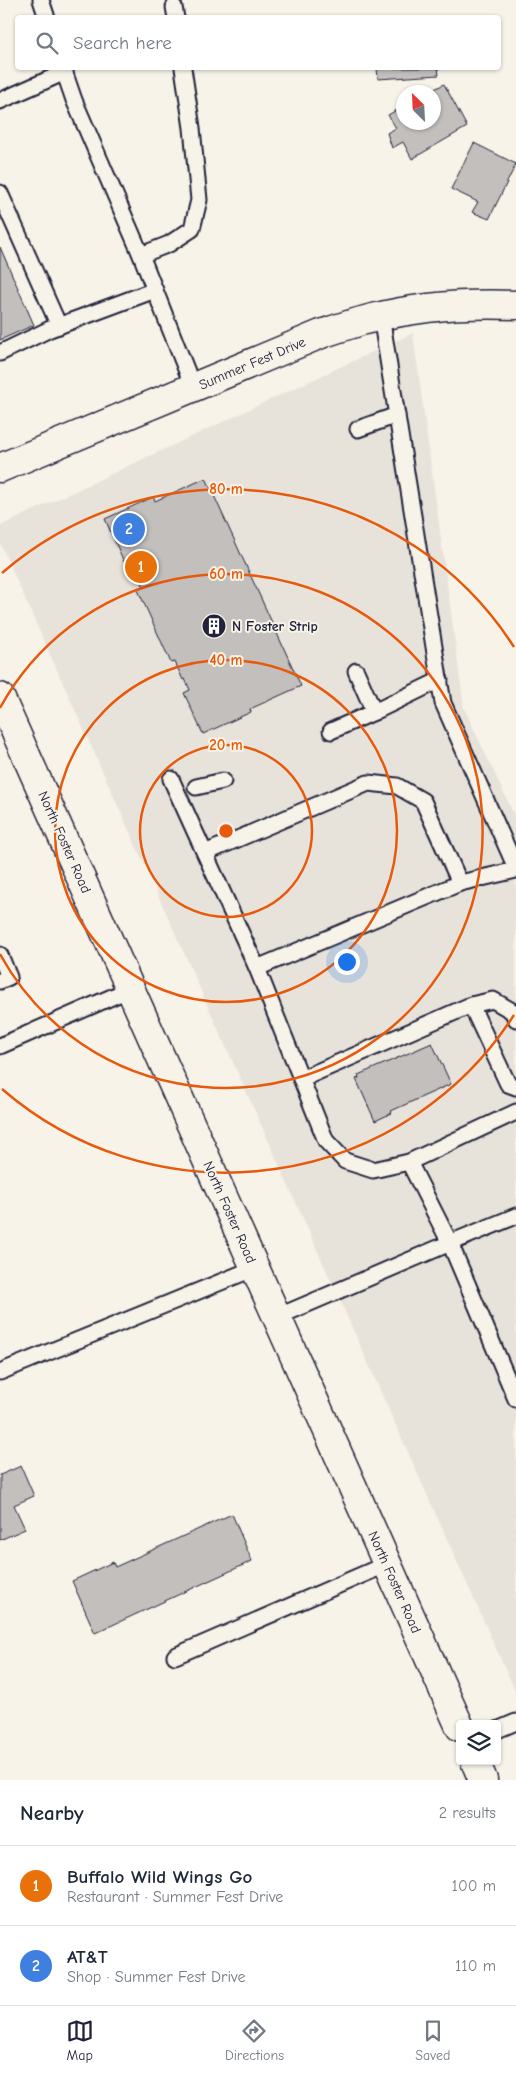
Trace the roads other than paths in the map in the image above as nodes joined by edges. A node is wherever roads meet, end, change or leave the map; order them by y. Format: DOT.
graph roads {
  1 [pos="41,0"];
  2 [pos="46,15"];
  3 [pos="64,70"];
  4 [pos="183,70"];
  5 [pos="0,101"];
  6 [pos="0,192"];
  7 [pos="141,255"];
  8 [pos="155,290"];
  9 [pos="516,305"];
  10 [pos="381,316"];
  11 [pos="59,326"];
  12 [pos="0,352"];
  13 [pos="193,387"];
  14 [pos="397,415"];
  15 [pos="358,429"];
  16 [pos="0,468"];
  17 [pos="356,671"];
  18 [pos="440,680"];
  19 [pos="2,705"];
  20 [pos="374,712"];
  21 [pos="331,731"];
  22 [pos="172,779"];
  23 [pos="223,781"];
  24 [pos="196,787"];
  25 [pos="205,853"];
  26 [pos="516,869"];
  27 [pos="460,883"];
  28 [pos="0,955"];
  29 [pos="257,968"];
  30 [pos="0,982"];
  31 [pos="130,989"];
  32 [pos="471,1005"];
  33 [pos="516,1019"];
  34 [pos="0,1046"];
  35 [pos="301,1078"];
  36 [pos="516,1087"];
  37 [pos="516,1112"];
  38 [pos="410,1162"];
  39 [pos="516,1216"];
  40 [pos="450,1243"];
  41 [pos="255,1268"];
  42 [pos="277,1317"];
  43 [pos="0,1372"];
  44 [pos="516,1399"];
  45 [pos="387,1564"];
  46 [pos="175,1656"];
  47 [pos="457,1720"];
  48 [pos="516,1722"];
  49 [pos="501,1728"];
  50 [pos="477,1765"];
  51 [pos="483,1780"];
  1 -- 2 [label="lane"];
  3 -- 5 [label="lane"];
  3 -- 7 [label="lane"];
  4 -- 7 [label="lane"];
  6 -- 11 [label="lane"];
  7 -- 8 [label="lane"];
  8 -- 11 [label="lane"];
  8 -- 13 [label="lane"];
  9 -- 10 [label="main road, Summer Fest Drive"];
  10 -- 13 [label="main road, Summer Fest Drive"];
  10 -- 14 [label="lane"];
  11 -- 12 [label="lane"];
  13 -- 16 [label="main road, Summer Fest Drive"];
  14 -- 15 [label="lane"];
  14 -- 18 [label="lane"];
  17 -- 20 [label="lane"];
  18 -- 20 [label="lane"];
  18 -- 26 [label="lane"];
  19 -- 31 [label="main road, North Foster Road"];
  20 -- 21 [label="lane"];
  22 -- 25 [label="lane"];
  23 -- 24 [label="lane"];
  25 -- 27 [label="lane"];
  25 -- 29 [label="lane"];
  26 -- 27 [label="lane"];
  27 -- 29 [label="lane"];
  28 -- 30 [label="lane"];
  29 -- 35 [label="lane"];
  31 -- 34 [label="lane"];
  31 -- 41 [label="main road, North Foster Road"];
  32 -- 33 [label="lane"];
  32 -- 35 [label="lane"];
  32 -- 36 [label="lane"];
  35 -- 38 [label="lane"];
  37 -- 38 [label="lane"];
  38 -- 40 [label="lane"];
  39 -- 40 [label="lane"];
  40 -- 42 [label="lane"];
  40 -- 44 [label="lane"];
  41 -- 42 [label="main road, North Foster Road"];
  41 -- 43 [label="lane"];
  42 -- 45 [label="main road, North Foster Road"];
  45 -- 46 [label="lane"];
  45 -- 47 [label="main road, North Foster Road"];
  48 -- 49 [label="lane"];
  50 -- 51 [label="main road"];
}
